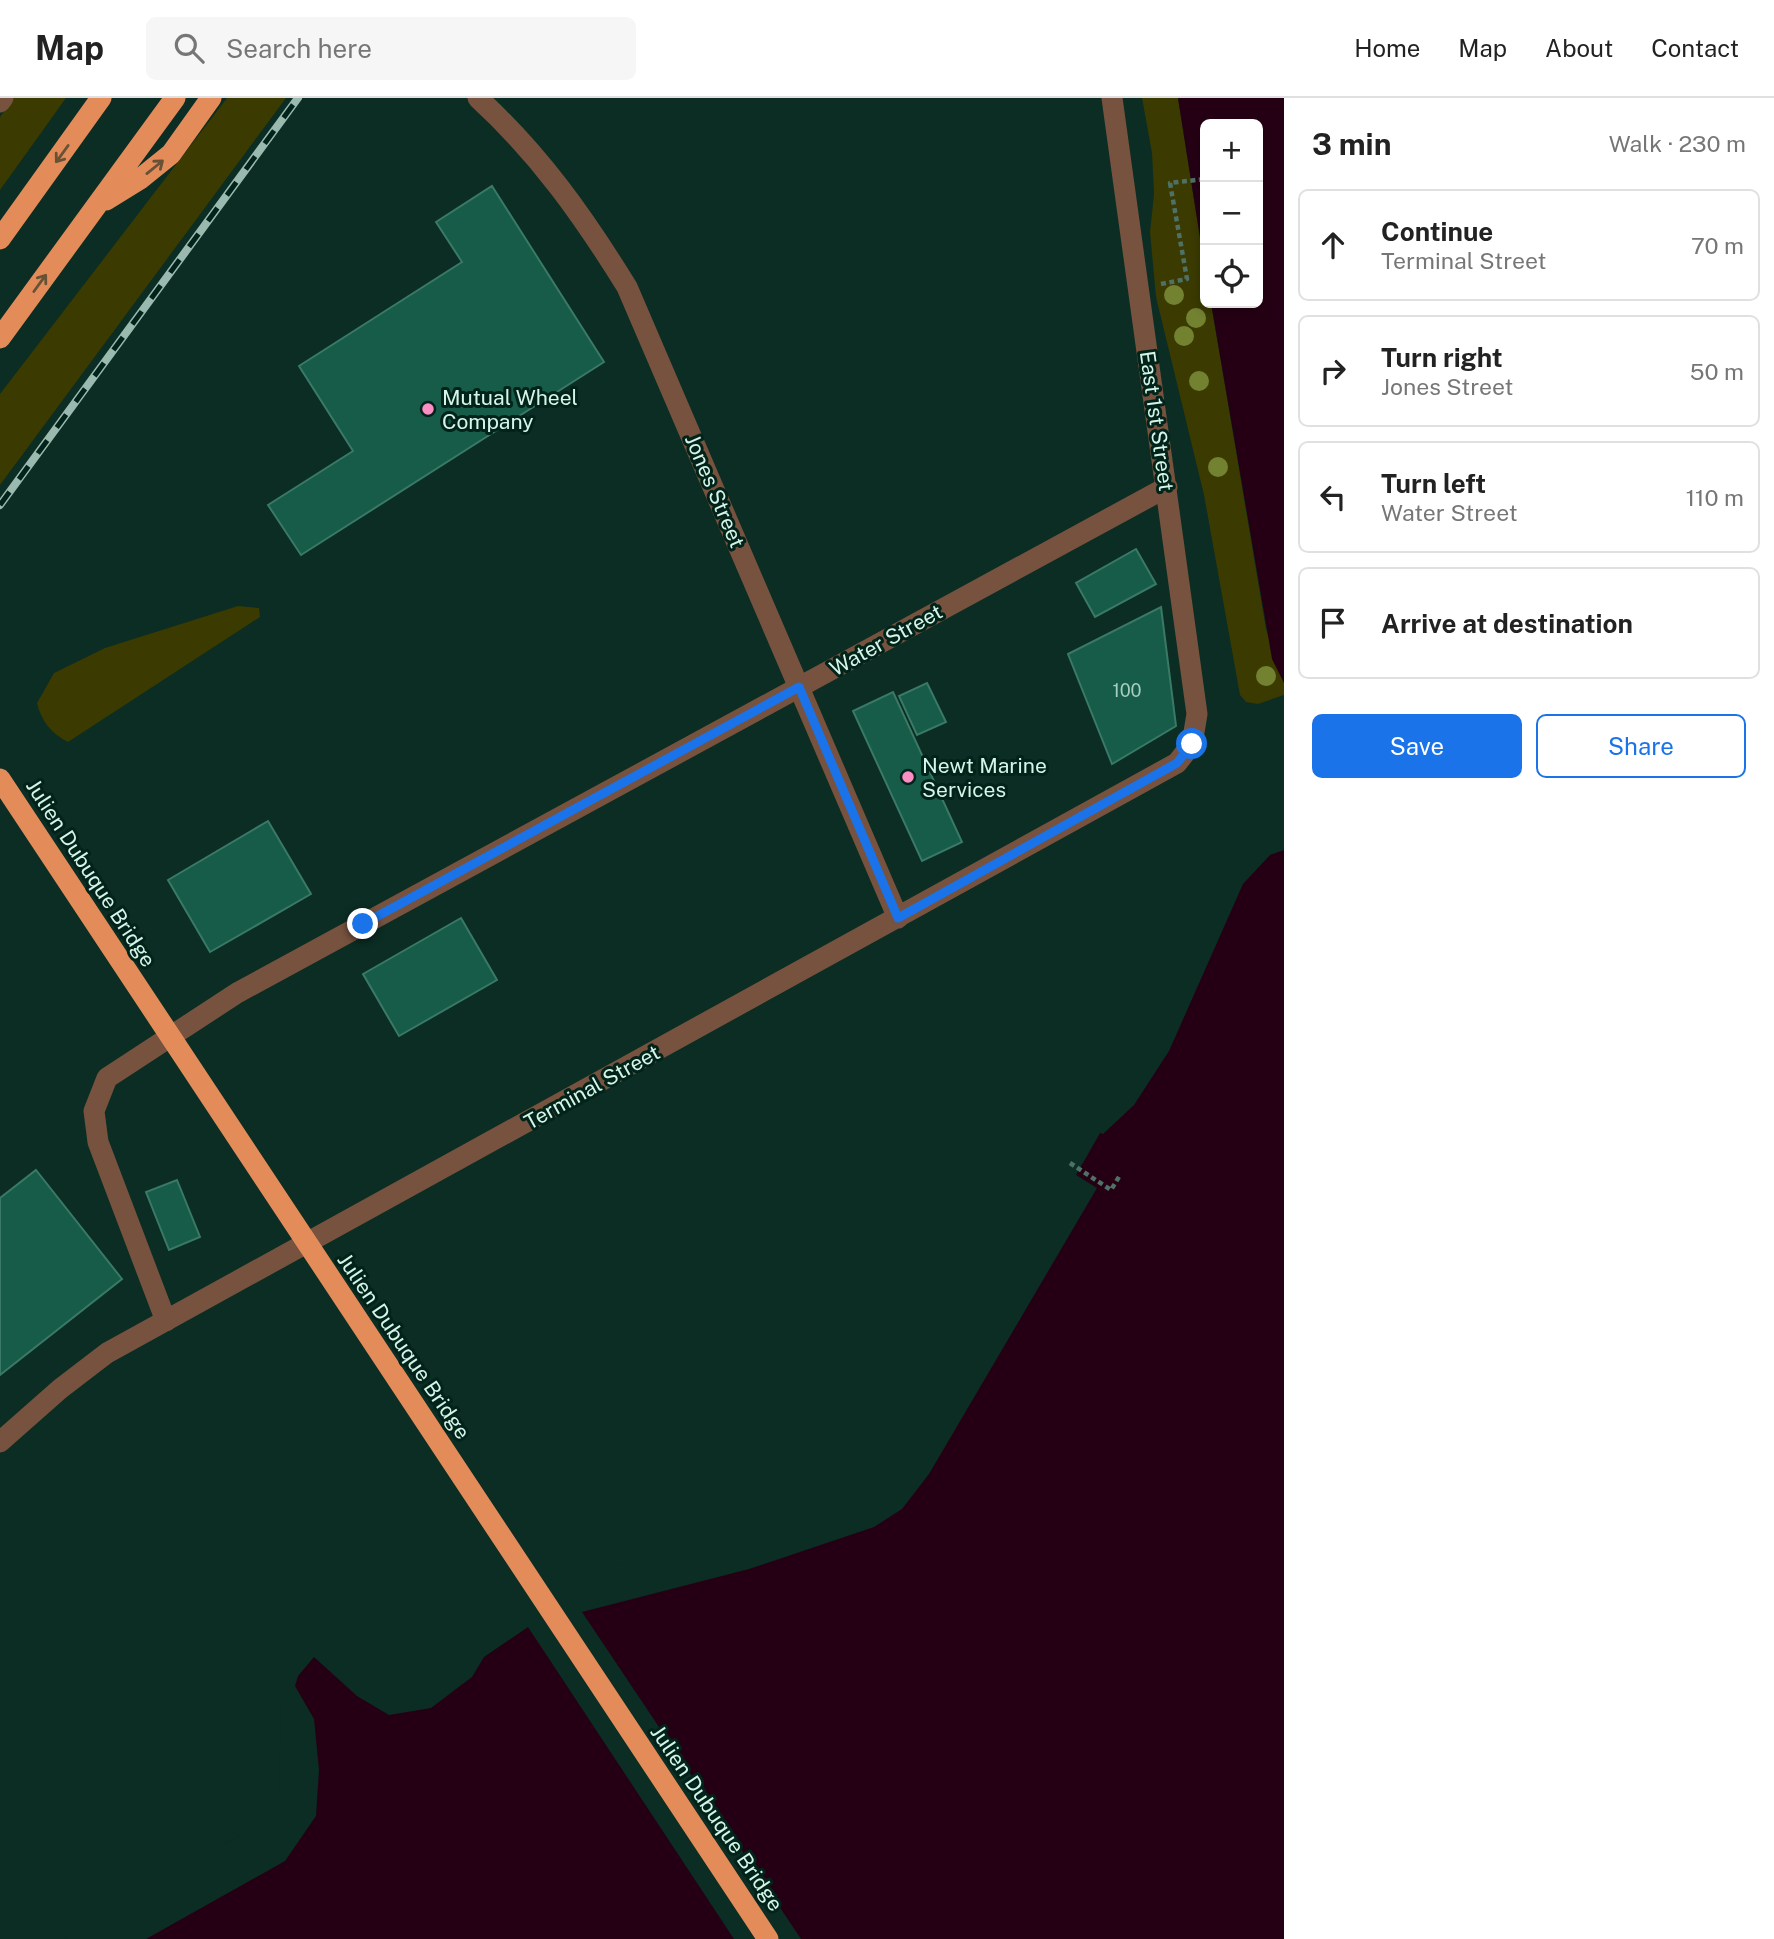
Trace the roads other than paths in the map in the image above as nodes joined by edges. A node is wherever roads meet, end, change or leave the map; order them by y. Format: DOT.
graph roads {
  1 [pos="101,98"];
  2 [pos="175,98"];
  3 [pos="211,98"];
  4 [pos="478,98"];
  5 [pos="1112,98"];
  6 [pos="98,204"];
  7 [pos="0,239"];
  8 [pos="0,338"];
  9 [pos="1167,487"];
  10 [pos="799,687"];
  11 [pos="1192,744"];
  12 [pos="0,779"];
  13 [pos="898,918"];
  14 [pos="166,1321"];
  15 [pos="0,1442"];
  16 [pos="768,1939"];
  1 -- 7 [label="highway, one-way"];
  2 -- 6 [label="highway"];
  6 -- 3 [label="highway, one-way"];
  4 -- 10 [label="street, Jones Street"];
  5 -- 9 [label="street, East 1st Street"];
  8 -- 6 [label="highway, one-way"];
  9 -- 10 [label="street, Water Street"];
  9 -- 11 [label="street, East 1st Street"];
  10 -- 13 [label="street, Jones Street"];
  10 -- 14 [label="street, Water Street"];
  11 -- 13 [label="street, Terminal Street"];
  12 -- 16 [label="highway, Julien Dubuque Bridge, bridge"];
  13 -- 14 [label="street, Terminal Street"];
  14 -- 15 [label="street, Terminal Street"];
}
